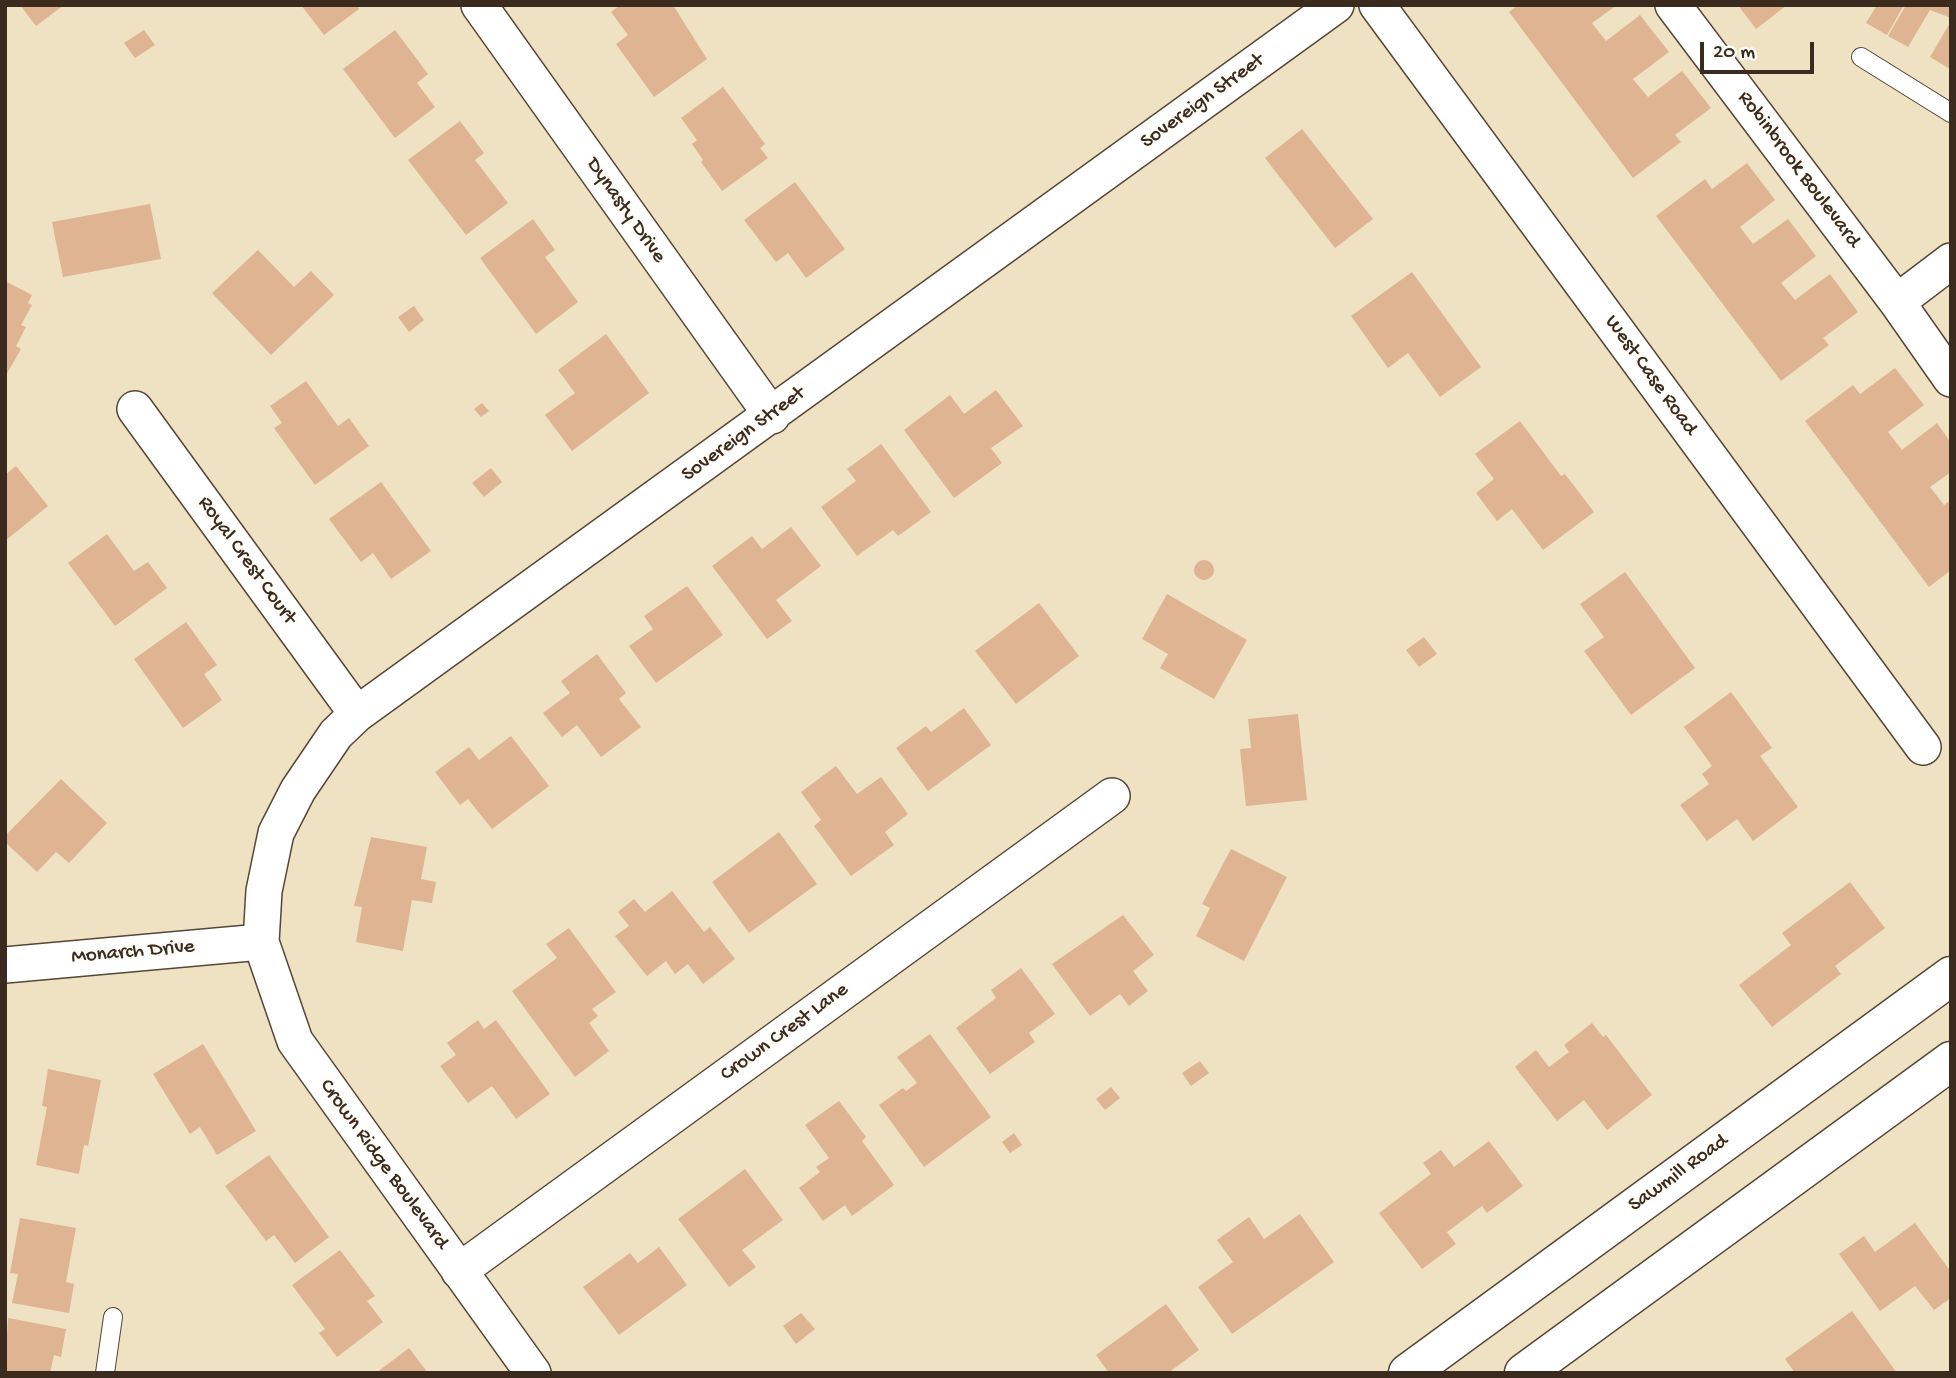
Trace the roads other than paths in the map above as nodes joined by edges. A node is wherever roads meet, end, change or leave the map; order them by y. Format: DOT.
graph roads {
  1 [pos="479,5"];
  2 [pos="1336,5"];
  3 [pos="1377,5"];
  4 [pos="1673,5"];
  5 [pos="1861,57"];
  6 [pos="1951,113"];
  7 [pos="1951,261"];
  8 [pos="1897,302"];
  9 [pos="1951,379"];
  10 [pos="135,409"];
  11 [pos="772,416"];
  12 [pos="357,714"];
  13 [pos="1923,747"];
  14 [pos="1112,796"];
  15 [pos="261,942"];
  16 [pos="5,965"];
  17 [pos="1951,976"];
  18 [pos="1951,1061"];
  19 [pos="459,1271"];
  20 [pos="113,1317"];
  21 [pos="1414,1371"];
  22 [pos="105,1373"];
  23 [pos="533,1373"];
  24 [pos="1524,1373"];
  1 -- 11 [label="street, Dynasty Drive"];
  2 -- 11 [label="street, Sovereign Street"];
  3 -- 13 [label="street, West Case Road"];
  4 -- 8 [label="street, Robinbrook Boulevard"];
  5 -- 6 [label="lane"];
  7 -- 8 [label="street"];
  8 -- 9 [label="street, Robinbrook Boulevard"];
  10 -- 12 [label="street, Royal Crest Court"];
  11 -- 12 [label="street, Sovereign Street"];
  12 -- 15 [label="street, Sovereign Street"];
  14 -- 19 [label="street, Crown Crest Lane"];
  15 -- 16 [label="street, Monarch Drive"];
  15 -- 19 [label="street, Crown Ridge Boulevard"];
  17 -- 21 [label="main road, Sawmill Road"];
  18 -- 24 [label="main road"];
  19 -- 23 [label="street, Crown Ridge Boulevard"];
  20 -- 22 [label="lane"];
}
